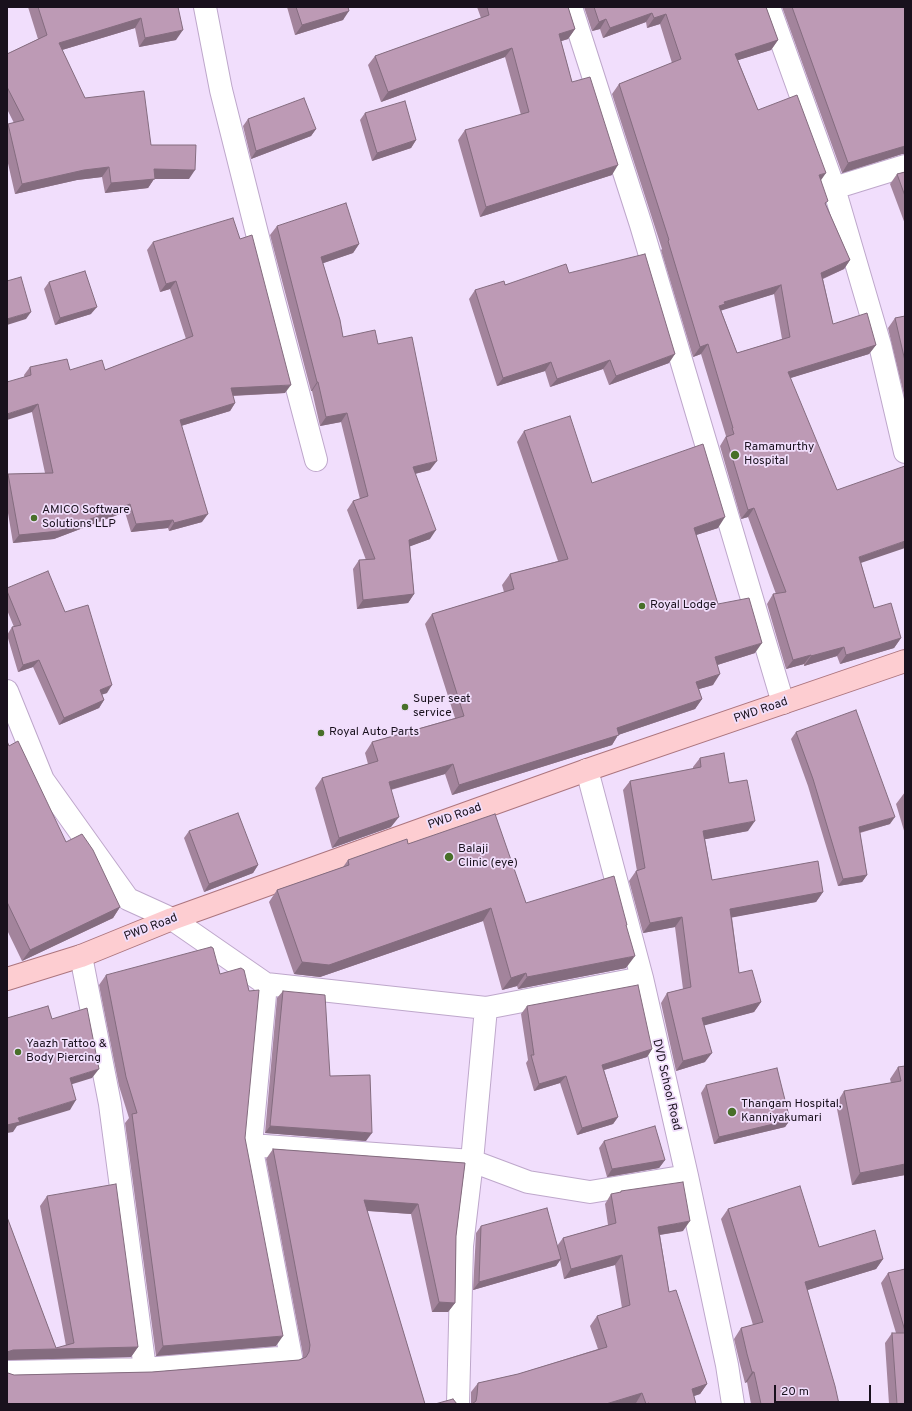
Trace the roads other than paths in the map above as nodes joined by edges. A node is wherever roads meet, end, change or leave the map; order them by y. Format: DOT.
graph roads {
  1 [pos="205,7"];
  2 [pos="570,7"];
  3 [pos="769,7"];
  4 [pos="905,166"];
  5 [pos="834,188"];
  6 [pos="905,452"];
  7 [pos="316,460"];
  8 [pos="905,661"];
  9 [pos="7,691"];
  10 [pos="783,703"];
  11 [pos="587,770"];
  12 [pos="172,920"];
  13 [pos="81,956"];
  14 [pos="642,978"];
  15 [pos="7,979"];
  16 [pos="266,984"];
  17 [pos="486,1008"];
  18 [pos="251,1145"];
  19 [pos="472,1161"];
  20 [pos="687,1176"];
  21 [pos="145,1368"];
  22 [pos="7,1372"];
  23 [pos="458,1404"];
  24 [pos="733,1404"];
  1 -- 7 [label="street"];
  2 -- 10 [label="street"];
  3 -- 5 [label="street"];
  4 -- 5 [label="street"];
  5 -- 6 [label="street"];
  8 -- 10 [label="main road, PWD Road"];
  9 -- 12 [label="street"];
  10 -- 11 [label="main road, PWD Road"];
  11 -- 12 [label="main road, PWD Road"];
  11 -- 14 [label="street, DVD School Road"];
  12 -- 13 [label="main road, PWD Road"];
  12 -- 16 [label="street"];
  13 -- 15 [label="main road, PWD Road"];
  13 -- 21 [label="street"];
  14 -- 17 [label="street"];
  14 -- 20 [label="street, DVD School Road"];
  16 -- 17 [label="street"];
  16 -- 18 [label="street"];
  17 -- 19 [label="street"];
  18 -- 19 [label="street"];
  18 -- 21 [label="street"];
  19 -- 20 [label="street"];
  19 -- 23 [label="street"];
  20 -- 24 [label="street, DVD School Road"];
  21 -- 22 [label="street"];
}
